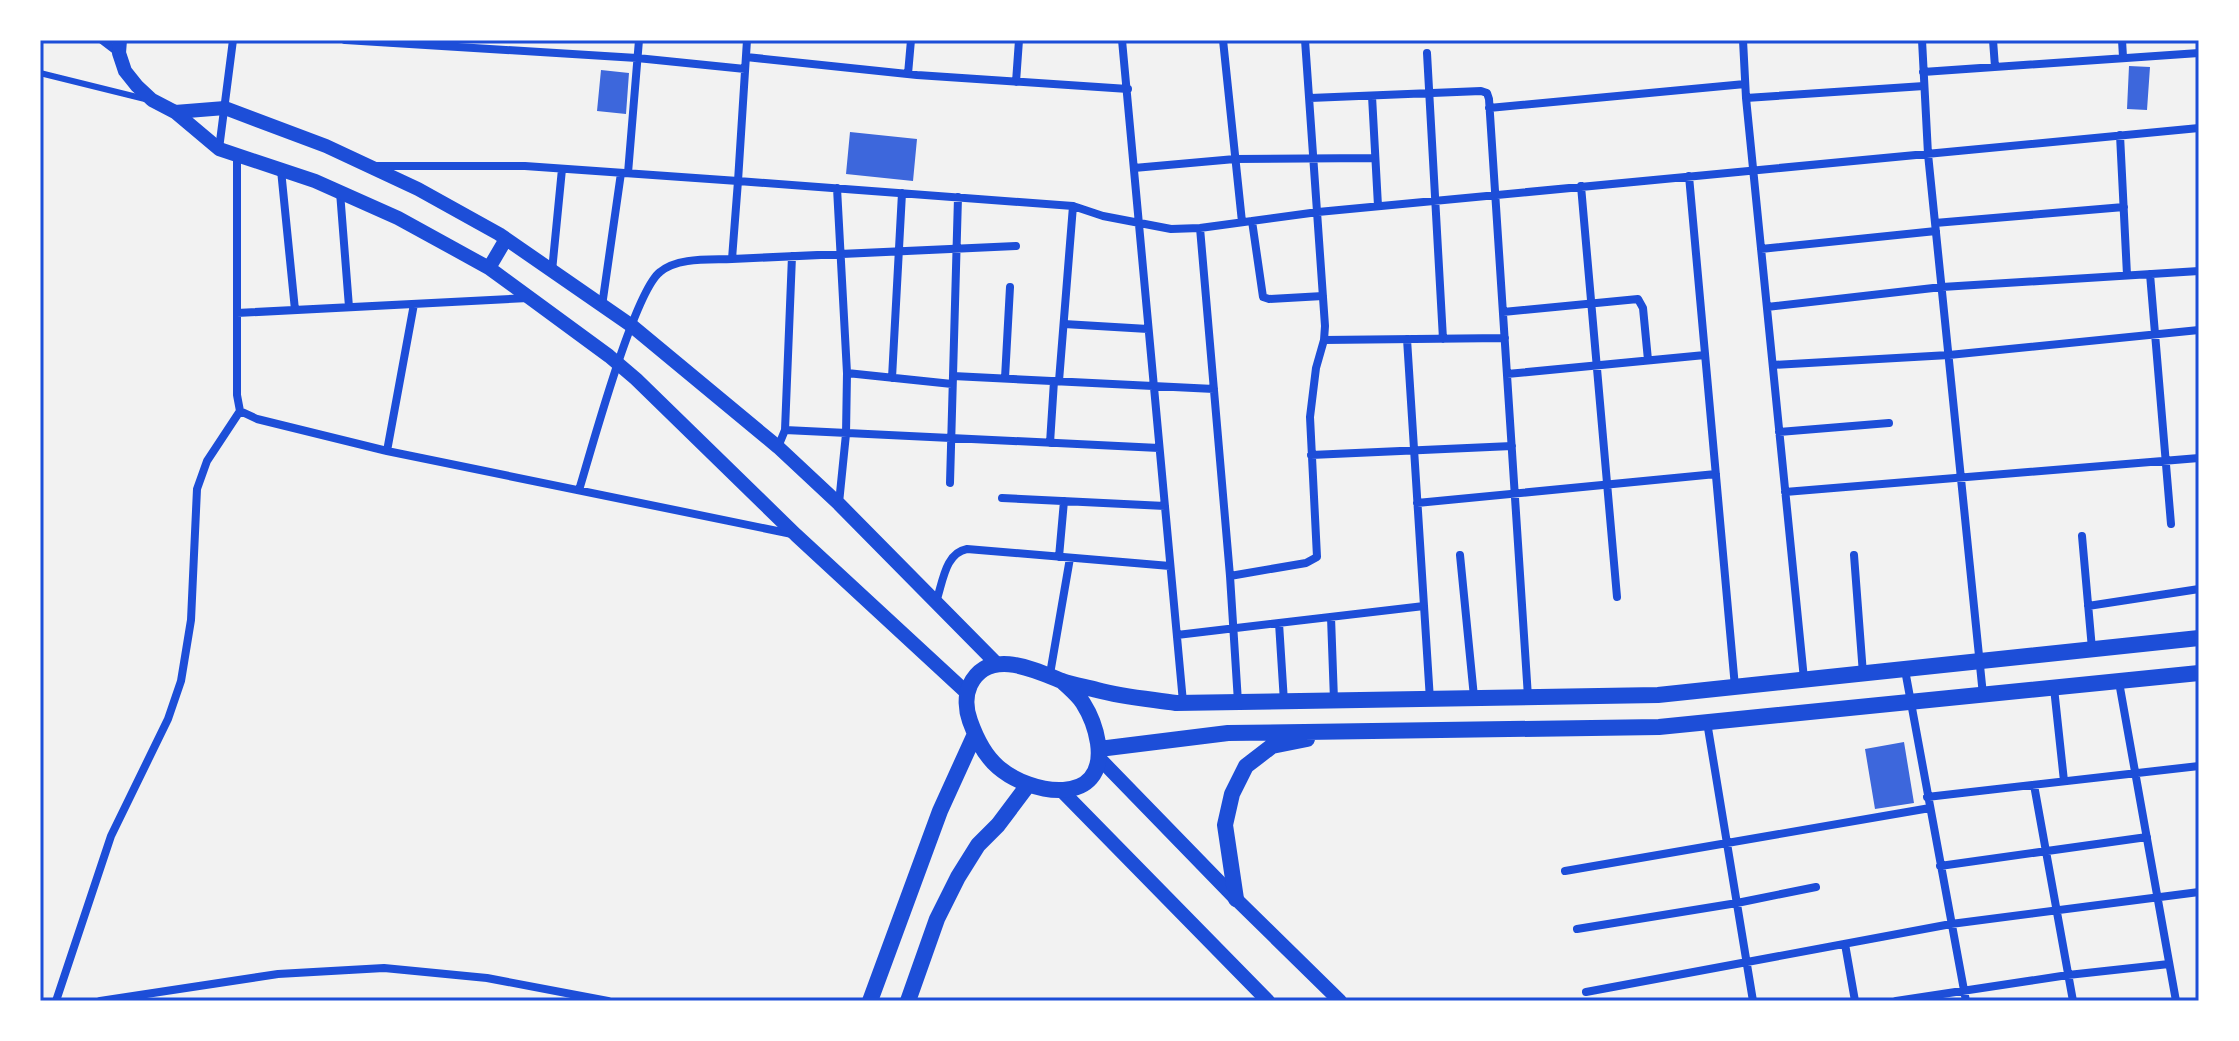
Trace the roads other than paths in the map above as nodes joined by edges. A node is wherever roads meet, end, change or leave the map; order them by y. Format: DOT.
graph roads {
  1 [pos="102,40"];
  2 [pos="233,40"];
  3 [pos="345,40"];
  4 [pos="639,40"];
  5 [pos="747,40"];
  6 [pos="911,40"];
  7 [pos="1019,40"];
  8 [pos="1122,40"];
  9 [pos="1223,40"];
  10 [pos="1305,40"];
  11 [pos="1743,40"];
  12 [pos="1922,40"];
  13 [pos="1993,40"];
  14 [pos="2122,40"];
  15 [pos="120,46"];
  16 [pos="1427,53"];
  17 [pos="2199,53"];
  18 [pos="746,57"];
  19 [pos="2123,57"];
  20 [pos="637,58"];
  21 [pos="1995,67"];
  22 [pos="745,69"];
  23 [pos="1923,72"];
  24 [pos="40,73"];
  25 [pos="908,74"];
  26 [pos="1016,82"];
  27 [pos="1745,84"];
  28 [pos="1924,86"];
  29 [pos="1128,89"];
  30 [pos="1430,94"];
  31 [pos="1372,96"];
  32 [pos="1310,98"];
  33 [pos="1746,98"];
  34 [pos="152,100"];
  35 [pos="225,108"];
  36 [pos="1489,108"];
  37 [pos="175,112"];
  38 [pos="2199,128"];
  39 [pos="2120,135"];
  40 [pos="219,149"];
  41 [pos="237,154"];
  42 [pos="1928,154"];
  43 [pos="1375,158"];
  44 [pos="1235,159"];
  45 [pos="1314,159"];
  46 [pos="368,166"];
  47 [pos="1134,168"];
  48 [pos="281,169"];
  49 [pos="562,169"];
  50 [pos="1753,170"];
  51 [pos="624,173"];
  52 [pos="1689,176"];
  53 [pos="738,181"];
  54 [pos="1581,186"];
  55 [pos="837,188"];
  56 [pos="340,192"];
  57 [pos="902,193"];
  58 [pos="1495,195"];
  59 [pos="958,197"];
  60 [pos="1434,201"];
  61 [pos="1073,206"];
  62 [pos="1378,206"];
  63 [pos="2124,207"];
  64 [pos="1318,212"];
  65 [pos="1252,221"];
  66 [pos="1242,222"];
  67 [pos="1139,223"];
  68 [pos="1935,227"];
  69 [pos="1200,228"];
  70 [pos="506,239"];
  71 [pos="1016,246"];
  72 [pos="957,249"];
  73 [pos="1761,249"];
  74 [pos="898,252"];
  75 [pos="840,255"];
  76 [pos="792,256"];
  77 [pos="732,259"];
  78 [pos="489,268"];
  79 [pos="552,271"];
  80 [pos="2199,271"];
  81 [pos="2150,274"];
  82 [pos="2127,275"];
  83 [pos="1010,287"];
  84 [pos="1942,287"];
  85 [pos="1323,296"];
  86 [pos="529,298"];
  87 [pos="1591,302"];
  88 [pos="414,304"];
  89 [pos="602,306"];
  90 [pos="349,307"];
  91 [pos="1767,307"];
  92 [pos="295,310"];
  93 [pos="1503,312"];
  94 [pos="237,313"];
  95 [pos="1064,324"];
  96 [pos="632,326"];
  97 [pos="1148,329"];
  98 [pos="2199,330"];
  99 [pos="2154,334"];
  100 [pos="1505,338"];
  101 [pos="1407,339"];
  102 [pos="1443,339"];
  103 [pos="1324,340"];
  104 [pos="1705,355"];
  105 [pos="1949,355"];
  106 [pos="1648,360"];
  107 [pos="618,364"];
  108 [pos="1597,365"];
  109 [pos="1773,365"];
  110 [pos="847,373"];
  111 [pos="1507,374"];
  112 [pos="892,378"];
  113 [pos="1005,378"];
  114 [pos="953,380"];
  115 [pos="1056,381"];
  116 [pos="1154,386"];
  117 [pos="1214,389"];
  118 [pos="240,411"];
  119 [pos="1889,423"];
  120 [pos="785,430"];
  121 [pos="1779,432"];
  122 [pos="846,434"];
  123 [pos="951,439"];
  124 [pos="1050,443"];
  125 [pos="1512,446"];
  126 [pos="778,447"];
  127 [pos="1159,448"];
  128 [pos="387,451"];
  129 [pos="1414,451"];
  130 [pos="1311,455"];
  131 [pos="2199,458"];
  132 [pos="2165,461"];
  133 [pos="1716,474"];
  134 [pos="1962,478"];
  135 [pos="950,483"];
  136 [pos="1607,485"];
  137 [pos="579,490"];
  138 [pos="1785,492"];
  139 [pos="1515,495"];
  140 [pos="1002,498"];
  141 [pos="1064,501"];
  142 [pos="1417,503"];
  143 [pos="839,504"];
  144 [pos="1165,506"];
  145 [pos="2171,524"];
  146 [pos="796,535"];
  147 [pos="2082,536"];
  148 [pos="1460,555"];
  149 [pos="1854,555"];
  150 [pos="1059,557"];
  151 [pos="1070,558"];
  152 [pos="1170,566"];
  153 [pos="1230,576"];
  154 [pos="2199,589"];
  155 [pos="1617,597"];
  156 [pos="936,602"];
  157 [pos="1424,606"];
  158 [pos="2088,606"];
  159 [pos="1331,617"];
  160 [pos="1279,623"];
  161 [pos="1233,629"];
  162 [pos="1177,635"];
  163 [pos="2199,638"];
  164 [pos="2092,649"];
  165 [pos="1981,660"];
  166 [pos="998,665"];
  167 [pos="1905,669"];
  168 [pos="2199,673"];
  169 [pos="1863,674"];
  170 [pos="1056,678"];
  171 [pos="1804,680"];
  172 [pos="2119,682"];
  173 [pos="1735,687"];
  174 [pos="2054,688"];
  175 [pos="967,693"];
  176 [pos="1983,696"];
  177 [pos="1528,698"];
  178 [pos="1474,699"];
  179 [pos="1430,700"];
  180 [pos="1334,702"];
  181 [pos="1183,703"];
  182 [pos="1238,703"];
  183 [pos="1284,703"];
  184 [pos="1910,703"];
  185 [pos="1707,722"];
  186 [pos="1344,731"];
  187 [pos="975,734"];
  188 [pos="1099,754"];
  189 [pos="2199,766"];
  190 [pos="2135,773"];
  191 [pos="2064,781"];
  192 [pos="1028,785"];
  193 [pos="2034,785"];
  194 [pos="1061,790"];
  195 [pos="1927,797"];
  196 [pos="1930,808"];
  197 [pos="2147,837"];
  198 [pos="1727,843"];
  199 [pos="2046,851"];
  200 [pos="1940,866"];
  201 [pos="1565,871"];
  202 [pos="1816,887"];
  203 [pos="2199,892"];
  204 [pos="2157,897"];
  205 [pos="1236,899"];
  206 [pos="1737,903"];
  207 [pos="2057,910"];
  208 [pos="1951,924"];
  209 [pos="1577,929"];
  210 [pos="1845,944"];
  211 [pos="1746,962"];
  212 [pos="2169,964"];
  213 [pos="2068,975"];
  214 [pos="1964,989"];
  215 [pos="1586,992"];
  216 [pos="56,1001"];
  217 [pos="100,1001"];
  218 [pos="608,1001"];
  219 [pos="870,1001"];
  220 [pos="908,1001"];
  221 [pos="1268,1001"];
  222 [pos="1340,1001"];
  223 [pos="1753,1001"];
  224 [pos="1855,1001"];
  225 [pos="1896,1001"];
  226 [pos="1966,1001"];
  227 [pos="2073,1001"];
  228 [pos="2176,1001"];
  1 -- 15 [label="street"];
  2 -- 35 [label="street"];
  3 -- 20 [label="street"];
  4 -- 20 [label="street"];
  5 -- 18 [label="street"];
  6 -- 25 [label="street"];
  7 -- 26 [label="street"];
  8 -- 29 [label="street"];
  9 -- 44 [label="street"];
  10 -- 32 [label="street"];
  11 -- 27 [label="street"];
  12 -- 23 [label="street"];
  13 -- 21 [label="street"];
  14 -- 19 [label="street"];
  15 -- 34 [label="street"];
  16 -- 30 [label="street"];
  17 -- 19 [label="street"];
  18 -- 22 [label="street"];
  18 -- 25 [label="street"];
  19 -- 21 [label="street"];
  20 -- 22 [label="street"];
  20 -- 51 [label="street"];
  21 -- 23 [label="street"];
  22 -- 53 [label="street"];
  23 -- 28 [label="street"];
  24 -- 34 [label="lane"];
  25 -- 26 [label="street"];
  26 -- 29 [label="street"];
  27 -- 33 [label="street"];
  27 -- 36 [label="street"];
  28 -- 33 [label="street"];
  28 -- 42 [label="street"];
  29 -- 47 [label="street"];
  30 -- 31 [label="street"];
  30 -- 36 [label="street"];
  30 -- 60 [label="street"];
  31 -- 32 [label="street"];
  31 -- 43 [label="street"];
  32 -- 45 [label="street"];
  33 -- 50 [label="street"];
  34 -- 37 [label="street"];
  35 -- 37 [label="street"];
  35 -- 40 [label="street"];
  35 -- 46 [label="street"];
  36 -- 58 [label="street"];
  37 -- 40 [label="street"];
  38 -- 39 [label="street"];
  39 -- 42 [label="street"];
  39 -- 63 [label="street"];
  40 -- 41 [label="street"];
  41 -- 48 [label="street"];
  41 -- 94 [label="street"];
  42 -- 50 [label="street"];
  42 -- 68 [label="street"];
  43 -- 45 [label="street"];
  43 -- 62 [label="street"];
  44 -- 45 [label="street"];
  44 -- 47 [label="street"];
  44 -- 66 [label="street"];
  45 -- 64 [label="street"];
  46 -- 49 [label="street"];
  46 -- 70 [label="street"];
  47 -- 67 [label="street"];
  48 -- 56 [label="street"];
  48 -- 92 [label="street"];
  49 -- 51 [label="street"];
  49 -- 79 [label="street"];
  50 -- 52 [label="street"];
  50 -- 73 [label="street"];
  51 -- 53 [label="street"];
  51 -- 89 [label="street"];
  52 -- 54 [label="street"];
  52 -- 104 [label="street"];
  53 -- 55 [label="street"];
  53 -- 77 [label="street"];
  54 -- 58 [label="street"];
  54 -- 87 [label="street"];
  55 -- 57 [label="street"];
  55 -- 75 [label="street"];
  56 -- 78 [label="street"];
  56 -- 90 [label="street"];
  57 -- 59 [label="street"];
  57 -- 74 [label="street"];
  58 -- 60 [label="street"];
  58 -- 93 [label="street"];
  59 -- 61 [label="street"];
  59 -- 72 [label="street"];
  60 -- 62 [label="street"];
  60 -- 102 [label="street"];
  61 -- 67 [label="street"];
  61 -- 95 [label="street"];
  62 -- 64 [label="street"];
  63 -- 68 [label="street"];
  63 -- 82 [label="street"];
  64 -- 65 [label="street"];
  64 -- 85 [label="street"];
  65 -- 66 [label="street"];
  65 -- 85 [label="street"];
  66 -- 69 [label="street"];
  67 -- 69 [label="street"];
  67 -- 97 [label="street"];
  68 -- 73 [label="street"];
  68 -- 84 [label="street"];
  69 -- 117 [label="street"];
  70 -- 78 [label="street"];
  70 -- 79 [label="street"];
  71 -- 72 [label="street"];
  72 -- 74 [label="street"];
  72 -- 114 [label="street"];
  73 -- 91 [label="street"];
  74 -- 75 [label="street"];
  74 -- 112 [label="street"];
  75 -- 76 [label="street"];
  75 -- 110 [label="street"];
  76 -- 77 [label="street"];
  76 -- 120 [label="street"];
  77 -- 96 [label="street"];
  78 -- 86 [label="street"];
  79 -- 89 [label="street"];
  80 -- 81 [label="street"];
  81 -- 82 [label="street"];
  81 -- 99 [label="street"];
  82 -- 84 [label="street"];
  83 -- 113 [label="street"];
  84 -- 91 [label="street"];
  84 -- 105 [label="street"];
  85 -- 103 [label="street"];
  86 -- 88 [label="street"];
  86 -- 107 [label="street"];
  87 -- 93 [label="street"];
  87 -- 106 [label="street"];
  87 -- 108 [label="street"];
  88 -- 90 [label="street"];
  88 -- 128 [label="street"];
  89 -- 96 [label="street"];
  90 -- 92 [label="street"];
  91 -- 109 [label="street"];
  92 -- 94 [label="street"];
  93 -- 100 [label="street"];
  94 -- 118 [label="street"];
  95 -- 97 [label="street"];
  95 -- 115 [label="street"];
  96 -- 107 [label="street"];
  96 -- 126 [label="street"];
  97 -- 116 [label="street"];
  98 -- 99 [label="street"];
  99 -- 105 [label="street"];
  99 -- 132 [label="street"];
  100 -- 102 [label="street"];
  100 -- 111 [label="street"];
  101 -- 102 [label="street"];
  101 -- 103 [label="street"];
  101 -- 129 [label="street"];
  103 -- 130 [label="street"];
  104 -- 106 [label="street"];
  104 -- 133 [label="street"];
  105 -- 109 [label="street"];
  105 -- 134 [label="street"];
  106 -- 108 [label="street"];
  107 -- 137 [label="street"];
  107 -- 146 [label="street"];
  108 -- 111 [label="street"];
  108 -- 136 [label="street"];
  109 -- 121 [label="street"];
  110 -- 112 [label="street"];
  110 -- 122 [label="street"];
  111 -- 125 [label="street"];
  112 -- 114 [label="street"];
  113 -- 114 [label="street"];
  113 -- 115 [label="street"];
  114 -- 123 [label="street"];
  115 -- 116 [label="street"];
  115 -- 124 [label="street"];
  116 -- 117 [label="street"];
  116 -- 127 [label="street"];
  117 -- 153 [label="street"];
  118 -- 128 [label="street"];
  118 -- 216 [label="street"];
  119 -- 121 [label="street"];
  120 -- 122 [label="street"];
  120 -- 126 [label="street"];
  121 -- 138 [label="street"];
  122 -- 123 [label="street"];
  122 -- 143 [label="street"];
  123 -- 124 [label="street"];
  123 -- 135 [label="street"];
  124 -- 127 [label="street"];
  125 -- 129 [label="street"];
  125 -- 139 [label="street"];
  126 -- 143 [label="street"];
  127 -- 144 [label="street"];
  128 -- 137 [label="street"];
  129 -- 130 [label="street"];
  129 -- 142 [label="street"];
  130 -- 153 [label="street"];
  131 -- 132 [label="street"];
  132 -- 134 [label="street"];
  132 -- 145 [label="street"];
  133 -- 136 [label="street"];
  133 -- 173 [label="street"];
  134 -- 138 [label="street"];
  134 -- 165 [label="street"];
  136 -- 139 [label="street"];
  136 -- 155 [label="street"];
  137 -- 146 [label="street"];
  138 -- 171 [label="street"];
  139 -- 142 [label="street"];
  139 -- 177 [label="street"];
  140 -- 141 [label="street"];
  141 -- 144 [label="street"];
  141 -- 150 [label="street"];
  142 -- 157 [label="street"];
  143 -- 156 [label="street"];
  144 -- 152 [label="street"];
  146 -- 175 [label="street"];
  147 -- 158 [label="street"];
  148 -- 178 [label="street"];
  149 -- 169 [label="street"];
  150 -- 151 [label="street"];
  150 -- 156 [label="street"];
  151 -- 152 [label="street"];
  151 -- 170 [label="street"];
  152 -- 162 [label="street"];
  153 -- 161 [label="street"];
  154 -- 158 [label="street"];
  156 -- 166 [label="street"];
  157 -- 159 [label="street"];
  157 -- 179 [label="street"];
  158 -- 164 [label="street"];
  159 -- 160 [label="street"];
  159 -- 180 [label="street"];
  160 -- 161 [label="street"];
  160 -- 183 [label="street"];
  161 -- 162 [label="street"];
  161 -- 182 [label="street"];
  162 -- 181 [label="street"];
  163 -- 164 [label="main road"];
  164 -- 165 [label="main road"];
  165 -- 167 [label="main road"];
  165 -- 176 [label="street"];
  166 -- 170 [label="main road"];
  166 -- 175 [label="main road"];
  167 -- 169 [label="main road"];
  167 -- 184 [label="street"];
  168 -- 172 [label="main road"];
  169 -- 171 [label="main road"];
  170 -- 181 [label="main road"];
  170 -- 188 [label="main road"];
  171 -- 173 [label="main road"];
  172 -- 174 [label="main road"];
  172 -- 190 [label="street"];
  173 -- 177 [label="main road"];
  174 -- 176 [label="main road"];
  174 -- 191 [label="street"];
  175 -- 187 [label="main road"];
  176 -- 184 [label="main road"];
  177 -- 178 [label="main road"];
  178 -- 179 [label="main road"];
  179 -- 180 [label="main road"];
  180 -- 183 [label="main road"];
  181 -- 182 [label="main road"];
  182 -- 183 [label="main road"];
  184 -- 185 [label="main road"];
  184 -- 195 [label="street"];
  185 -- 186 [label="main road"];
  185 -- 198 [label="street"];
  186 -- 188 [label="main road"];
  186 -- 205 [label="main road"];
  187 -- 192 [label="main road"];
  187 -- 219 [label="main road"];
  188 -- 194 [label="main road"];
  188 -- 205 [label="street"];
  189 -- 190 [label="street"];
  190 -- 191 [label="street"];
  190 -- 197 [label="street"];
  191 -- 193 [label="street"];
  192 -- 194 [label="main road"];
  192 -- 220 [label="main road"];
  193 -- 195 [label="street"];
  193 -- 199 [label="street"];
  194 -- 221 [label="street"];
  195 -- 196 [label="street"];
  196 -- 198 [label="street"];
  196 -- 200 [label="street"];
  197 -- 199 [label="street"];
  197 -- 204 [label="street"];
  198 -- 201 [label="street"];
  198 -- 206 [label="street"];
  199 -- 200 [label="street"];
  199 -- 207 [label="street"];
  200 -- 208 [label="street"];
  202 -- 206 [label="street"];
  203 -- 204 [label="street"];
  204 -- 207 [label="street"];
  204 -- 212 [label="street"];
  205 -- 222 [label="street"];
  206 -- 209 [label="street"];
  206 -- 211 [label="street"];
  207 -- 208 [label="street"];
  207 -- 213 [label="street"];
  208 -- 210 [label="street"];
  208 -- 214 [label="street"];
  210 -- 211 [label="street"];
  210 -- 224 [label="street"];
  211 -- 215 [label="street"];
  211 -- 223 [label="street"];
  212 -- 213 [label="street"];
  212 -- 228 [label="street"];
  213 -- 214 [label="street"];
  213 -- 227 [label="street"];
  214 -- 225 [label="street"];
  214 -- 226 [label="street"];
  217 -- 218 [label="street"];
}
